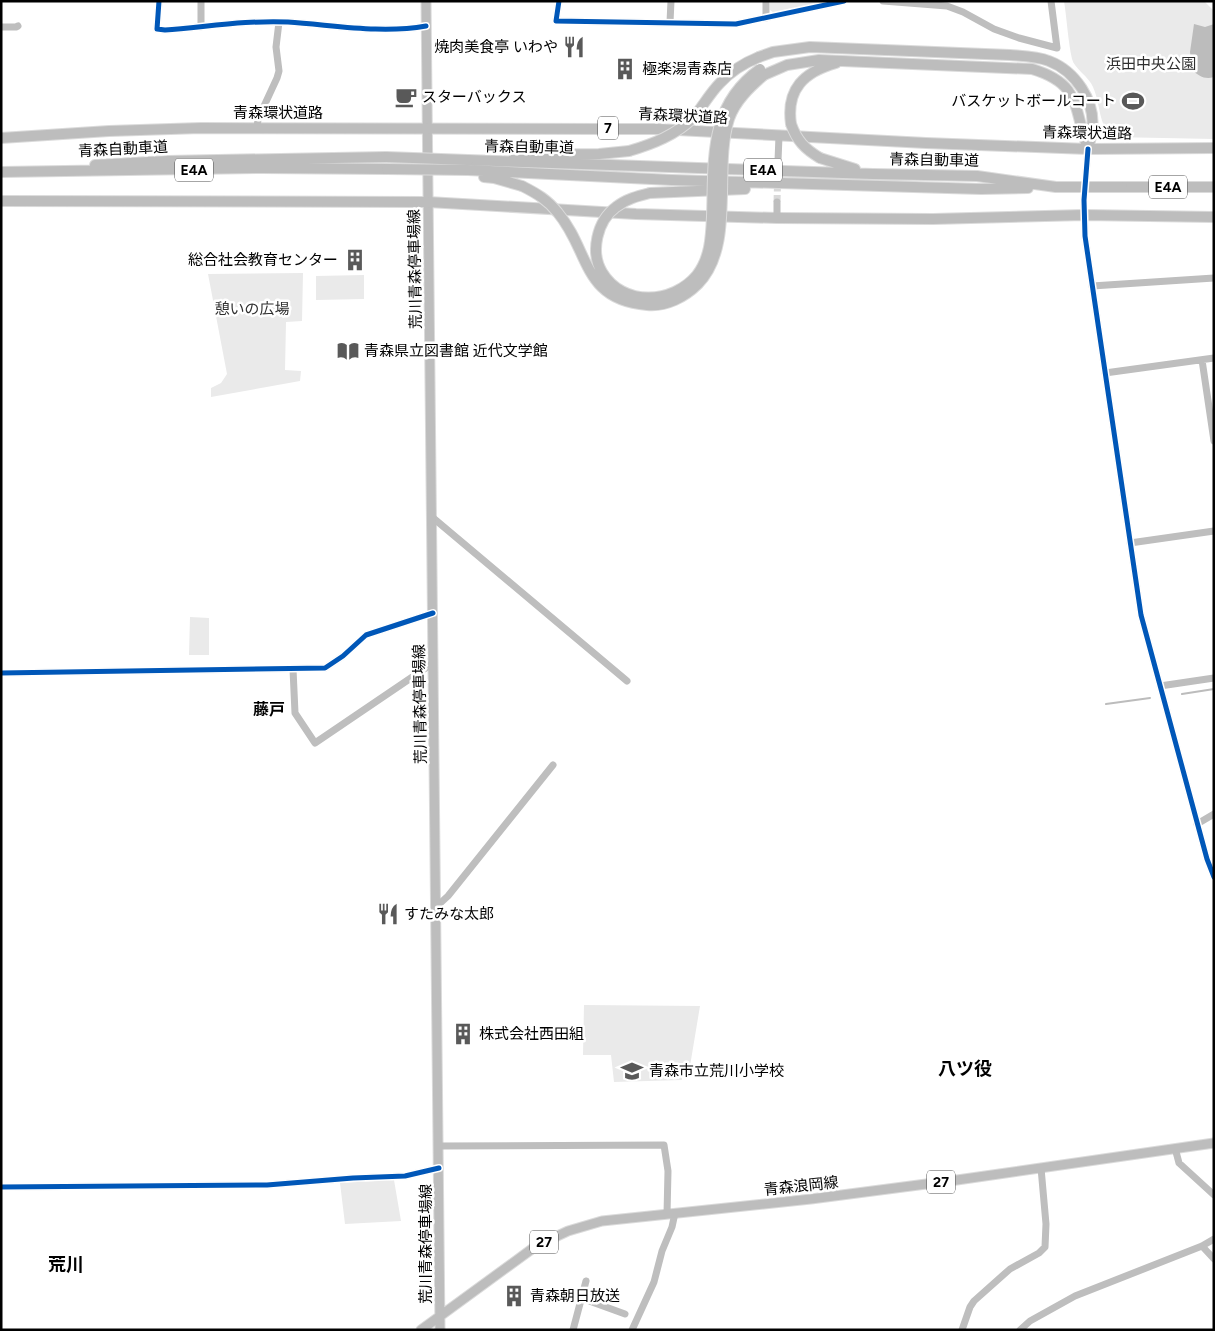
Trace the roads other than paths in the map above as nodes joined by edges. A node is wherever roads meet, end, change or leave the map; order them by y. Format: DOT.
graph roads {
  1 [pos="159,1"];
  2 [pos="201,1"];
  3 [pos="426,1"];
  4 [pos="559,1"];
  5 [pos="671,1"];
  6 [pos="766,1"];
  7 [pos="844,1"];
  8 [pos="883,1"];
  9 [pos="1050,1"];
  10 [pos="766,18"];
  11 [pos="279,22"];
  12 [pos="670,22"];
  13 [pos="18,26"];
  14 [pos="426,26"];
  15 [pos="1,27"];
  16 [pos="201,27"];
  17 [pos="854,49"];
  18 [pos="842,62"];
  19 [pos="762,72"];
  20 [pos="257,128"];
  21 [pos="428,129"];
  22 [pos="779,136"];
  23 [pos="1,138"];
  24 [pos="1214,148"];
  25 [pos="1088,149"];
  26 [pos="778,161"];
  27 [pos="468,165"];
  28 [pos="1,172"];
  29 [pos="874,174"];
  30 [pos="869,186"];
  31 [pos="1056,187"];
  32 [pos="1214,187"];
  33 [pos="1,201"];
  34 [pos="428,202"];
  35 [pos="777,202"];
  36 [pos="1084,215"];
  37 [pos="1214,217"];
  38 [pos="777,218"];
  39 [pos="1214,278"];
  40 [pos="1092,286"];
  41 [pos="1214,358"];
  42 [pos="1202,360"];
  43 [pos="1105,373"];
  44 [pos="1214,441"];
  45 [pos="432,517"];
  46 [pos="1214,532"];
  47 [pos="1130,543"];
  48 [pos="433,613"];
  49 [pos="433,663"];
  50 [pos="293,669"];
  51 [pos="1,673"];
  52 [pos="1214,678"];
  53 [pos="627,681"];
  54 [pos="1160,686"];
  55 [pos="553,765"];
  56 [pos="1214,814"];
  57 [pos="1198,824"];
  58 [pos="1214,877"];
  59 [pos="436,907"];
  60 [pos="1214,1143"];
  61 [pos="439,1146"];
  62 [pos="1176,1148"];
  63 [pos="439,1168"];
  64 [pos="1041,1168"];
  65 [pos="1,1187"];
  66 [pos="1214,1195"];
  67 [pos="671,1213"];
  68 [pos="1214,1239"];
  69 [pos="1202,1246"];
  70 [pos="1214,1259"];
  71 [pos="586,1281"];
  72 [pos="582,1298"];
  73 [pos="625,1314"];
  74 [pos="440,1316"];
  75 [pos="421,1330"];
  76 [pos="440,1330"];
  77 [pos="573,1330"];
  78 [pos="632,1330"];
  79 [pos="962,1330"];
  80 [pos="1020,1330"];
  1 -- 16 [label="street"];
  2 -- 16 [label="street"];
  3 -- 14 [label="main road, 荒川青森停車場線"];
  4 -- 12 [label="street"];
  5 -- 12 [label="street"];
  6 -- 10 [label="street"];
  7 -- 10 [label="street"];
  8 -- 9 [label="street"];
  10 -- 12 [label="street"];
  11 -- 14 [label="street"];
  11 -- 16 [label="street"];
  11 -- 20 [label="street"];
  13 -- 15 [label="street"];
  14 -- 21 [label="main road, 荒川青森停車場線"];
  17 -- 19 [label="highway"];
  17 -- 25 [label="highway"];
  17 -- 27 [label="highway, bridge"];
  18 -- 19 [label="highway"];
  18 -- 25 [label="highway"];
  18 -- 29 [label="highway, bridge"];
  19 -- 27 [label="highway, bridge"];
  19 -- 30 [label="highway, bridge"];
  20 -- 21 [label="highway, 青森環状道路 / 7"];
  20 -- 23 [label="highway, 青森環状道路 / 7"];
  21 -- 22 [label="highway, 青森環状道路 / 7"];
  21 -- 34 [label="main road, 荒川青森停車場線"];
  22 -- 25 [label="highway, 青森環状道路 / 7"];
  22 -- 26 [label="street"];
  24 -- 25 [label="highway, 青森環状道路 / 7"];
  25 -- 36 [label="street"];
  27 -- 28 [label="highway, 青森自動車道 / E4A, bridge"];
  27 -- 28 [label="highway, 青森自動車道 / E4A, bridge"];
  27 -- 29 [label="highway, 青森自動車道 / E4A"];
  27 -- 30 [label="highway, 青森自動車道 / E4A"];
  29 -- 31 [label="highway, 青森自動車道 / E4A"];
  30 -- 31 [label="highway, 青森自動車道 / E4A"];
  31 -- 32 [label="highway, 青森自動車道 / E4A, bridge"];
  33 -- 34 [label="highway"];
  34 -- 38 [label="highway"];
  34 -- 45 [label="main road, 荒川青森停車場線"];
  35 -- 38 [label="street"];
  36 -- 37 [label="highway"];
  36 -- 38 [label="highway"];
  36 -- 40 [label="street"];
  39 -- 40 [label="street"];
  40 -- 43 [label="street"];
  41 -- 42 [label="street"];
  42 -- 43 [label="street"];
  42 -- 44 [label="street"];
  43 -- 47 [label="street"];
  45 -- 48 [label="main road, 荒川青森停車場線"];
  45 -- 53 [label="street"];
  46 -- 47 [label="street"];
  47 -- 54 [label="street"];
  48 -- 49 [label="main road, 荒川青森停車場線"];
  48 -- 50 [label="street"];
  49 -- 50 [label="street"];
  49 -- 59 [label="main road, 荒川青森停車場線"];
  50 -- 51 [label="street"];
  52 -- 54 [label="street"];
  54 -- 57 [label="street"];
  55 -- 59 [label="street"];
  56 -- 57 [label="street"];
  57 -- 58 [label="street"];
  59 -- 61 [label="main road, 荒川青森停車場線"];
  60 -- 62 [label="main road, 青森浪岡線 / 27"];
  61 -- 63 [label="main road, 荒川青森停車場線"];
  61 -- 67 [label="street"];
  62 -- 64 [label="main road, 青森浪岡線 / 27"];
  62 -- 66 [label="street"];
  63 -- 65 [label="street"];
  63 -- 74 [label="main road, 荒川青森停車場線"];
  64 -- 67 [label="main road, 青森浪岡線 / 27"];
  64 -- 79 [label="street"];
  67 -- 74 [label="main road, 青森浪岡線 / 27"];
  67 -- 78 [label="street"];
  68 -- 69 [label="street"];
  69 -- 70 [label="street"];
  69 -- 80 [label="street"];
  71 -- 72 [label="street"];
  72 -- 73 [label="street"];
  72 -- 77 [label="street"];
  74 -- 75 [label="main road, 青森浪岡線 / 27"];
  74 -- 76 [label="main road, 荒川青森停車場線"];
}
